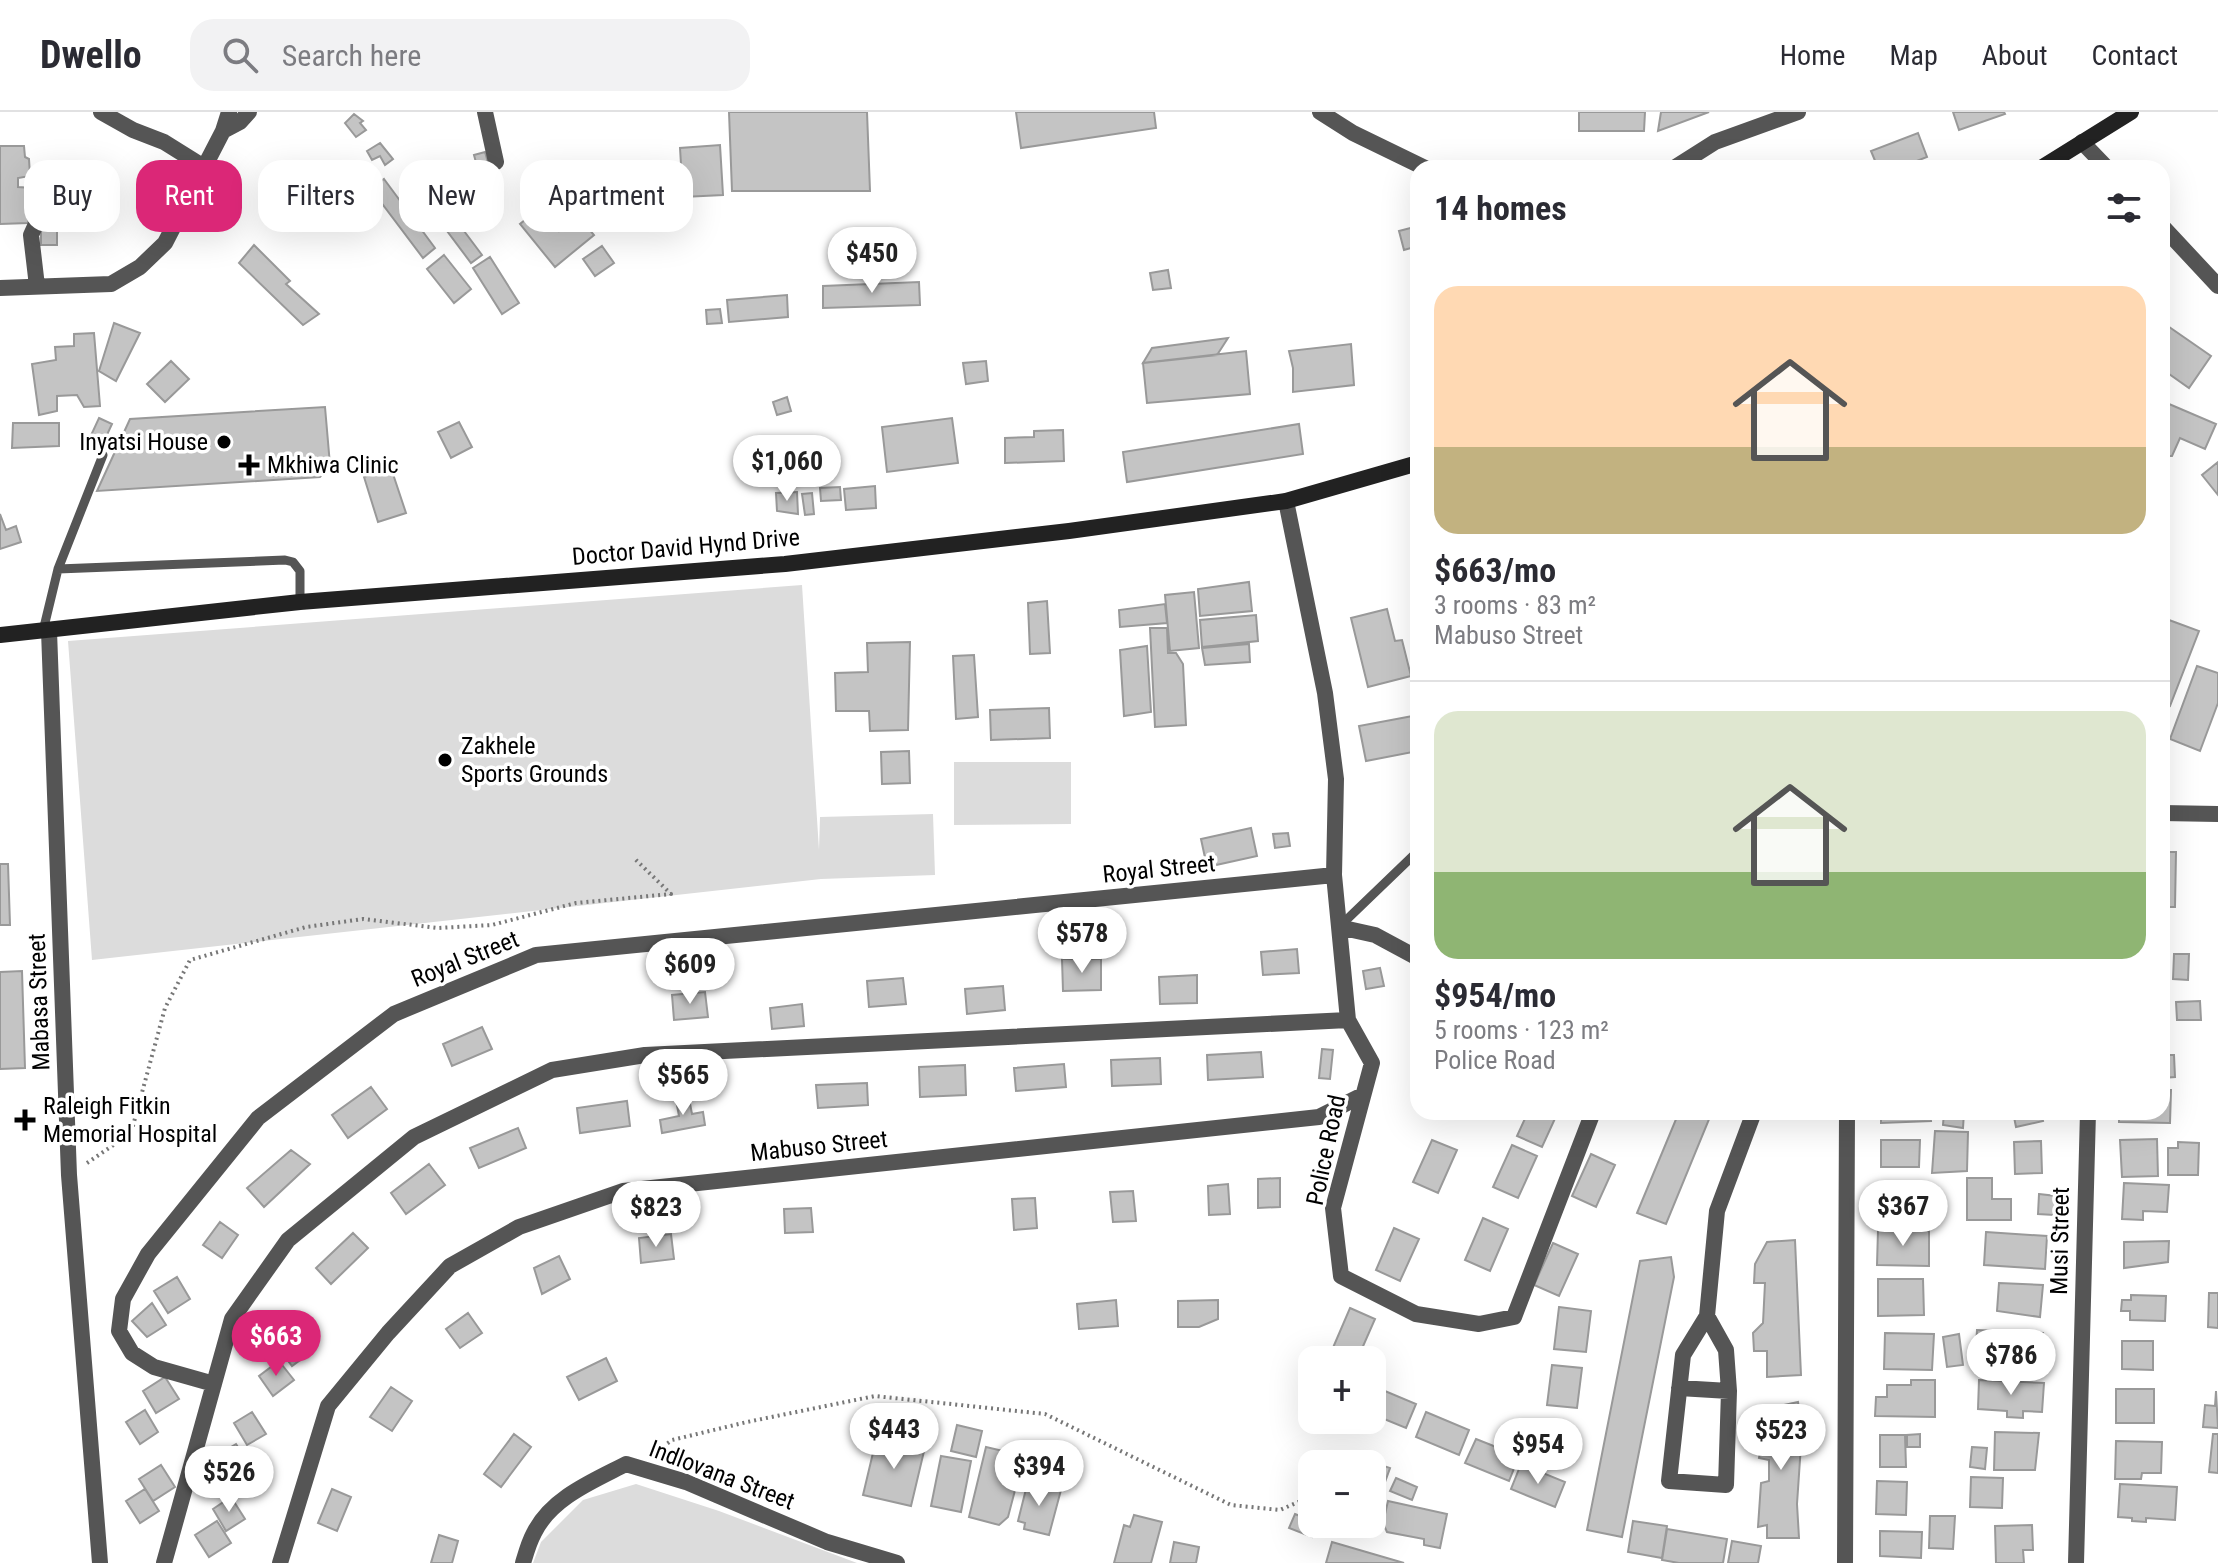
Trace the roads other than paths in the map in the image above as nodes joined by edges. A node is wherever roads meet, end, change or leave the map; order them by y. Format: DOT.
graph roads {
  1 [pos="101,112"];
  2 [pos="229,112"];
  3 [pos="249,112"];
  4 [pos="485,112"];
  5 [pos="1320,112"];
  6 [pos="1798,112"];
  7 [pos="2131,112"];
  8 [pos="223,131"];
  9 [pos="2082,142"];
  10 [pos="193,160"];
  11 [pos="208,160"];
  12 [pos="496,160"];
  13 [pos="1687,160"];
  14 [pos="2054,160"];
  15 [pos="2099,160"];
  16 [pos="1410,161"];
  17 [pos="32,232"];
  18 [pos="171,232"];
  19 [pos="2170,235"];
  20 [pos="37,286"];
  21 [pos="2218,286"];
  22 [pos="0,288"];
  23 [pos="103,455"];
  24 [pos="1410,465"];
  25 [pos="1286,501"];
  26 [pos="58,569"];
  27 [pos="300,602"];
  28 [pos="46,631"];
  29 [pos="0,635"];
  30 [pos="2170,813"];
  31 [pos="2218,814"];
  32 [pos="1410,859"];
  33 [pos="1334,875"];
  34 [pos="1339,927"];
  35 [pos="1410,954"];
  36 [pos="1348,1020"];
  37 [pos="1361,1096"];
  38 [pos="1590,1120"];
  39 [pos="1751,1120"];
  40 [pos="1847,1120"];
  41 [pos="2088,1120"];
  42 [pos="1707,1316"];
  43 [pos="214,1384"];
  44 [pos="1679,1388"];
  45 [pos="1729,1391"];
  46 [pos="100,1563"];
  47 [pos="164,1563"];
  48 [pos="280,1563"];
  49 [pos="523,1563"];
  50 [pos="897,1563"];
  51 [pos="1845,1563"];
  52 [pos="2076,1563"];
  1 -- 10 [label="street"];
  2 -- 8 [label="street"];
  3 -- 8 [label="street"];
  4 -- 12 [label="street"];
  5 -- 16 [label="street"];
  6 -- 13 [label="street"];
  7 -- 9 [label="main road"];
  8 -- 11 [label="street"];
  9 -- 14 [label="main road"];
  9 -- 15 [label="street"];
  17 -- 20 [label="street"];
  18 -- 20 [label="street"];
  19 -- 21 [label="street"];
  20 -- 22 [label="street"];
  23 -- 26 [label="lane"];
  24 -- 25 [label="main road, Doctor David Hynd Drive"];
  25 -- 27 [label="main road, Doctor David Hynd Drive"];
  25 -- 33 [label="street, Police Road"];
  26 -- 27 [label="lane"];
  26 -- 28 [label="lane"];
  27 -- 28 [label="main road, Doctor David Hynd Drive"];
  28 -- 29 [label="main road, Doctor David Hynd Drive"];
  28 -- 46 [label="street, Mabasa Street"];
  30 -- 31 [label="street"];
  32 -- 34 [label="lane"];
  33 -- 34 [label="street, Police Road"];
  33 -- 43 [label="street, Royal Street"];
  34 -- 35 [label="street"];
  34 -- 36 [label="street, Police Road"];
  36 -- 37 [label="street, Police Road"];
  36 -- 43 [label="street"];
  37 -- 38 [label="street, Police Road"];
  37 -- 48 [label="street, Mabuso Street"];
  39 -- 42 [label="street"];
  40 -- 51 [label="street"];
  41 -- 52 [label="street, Musi Street"];
  42 -- 44 [label="street"];
  42 -- 45 [label="street"];
  43 -- 47 [label="street"];
  44 -- 45 [label="street"];
  44 -- 45 [label="street"];
  49 -- 50 [label="street, Indlovana Street"];
}
